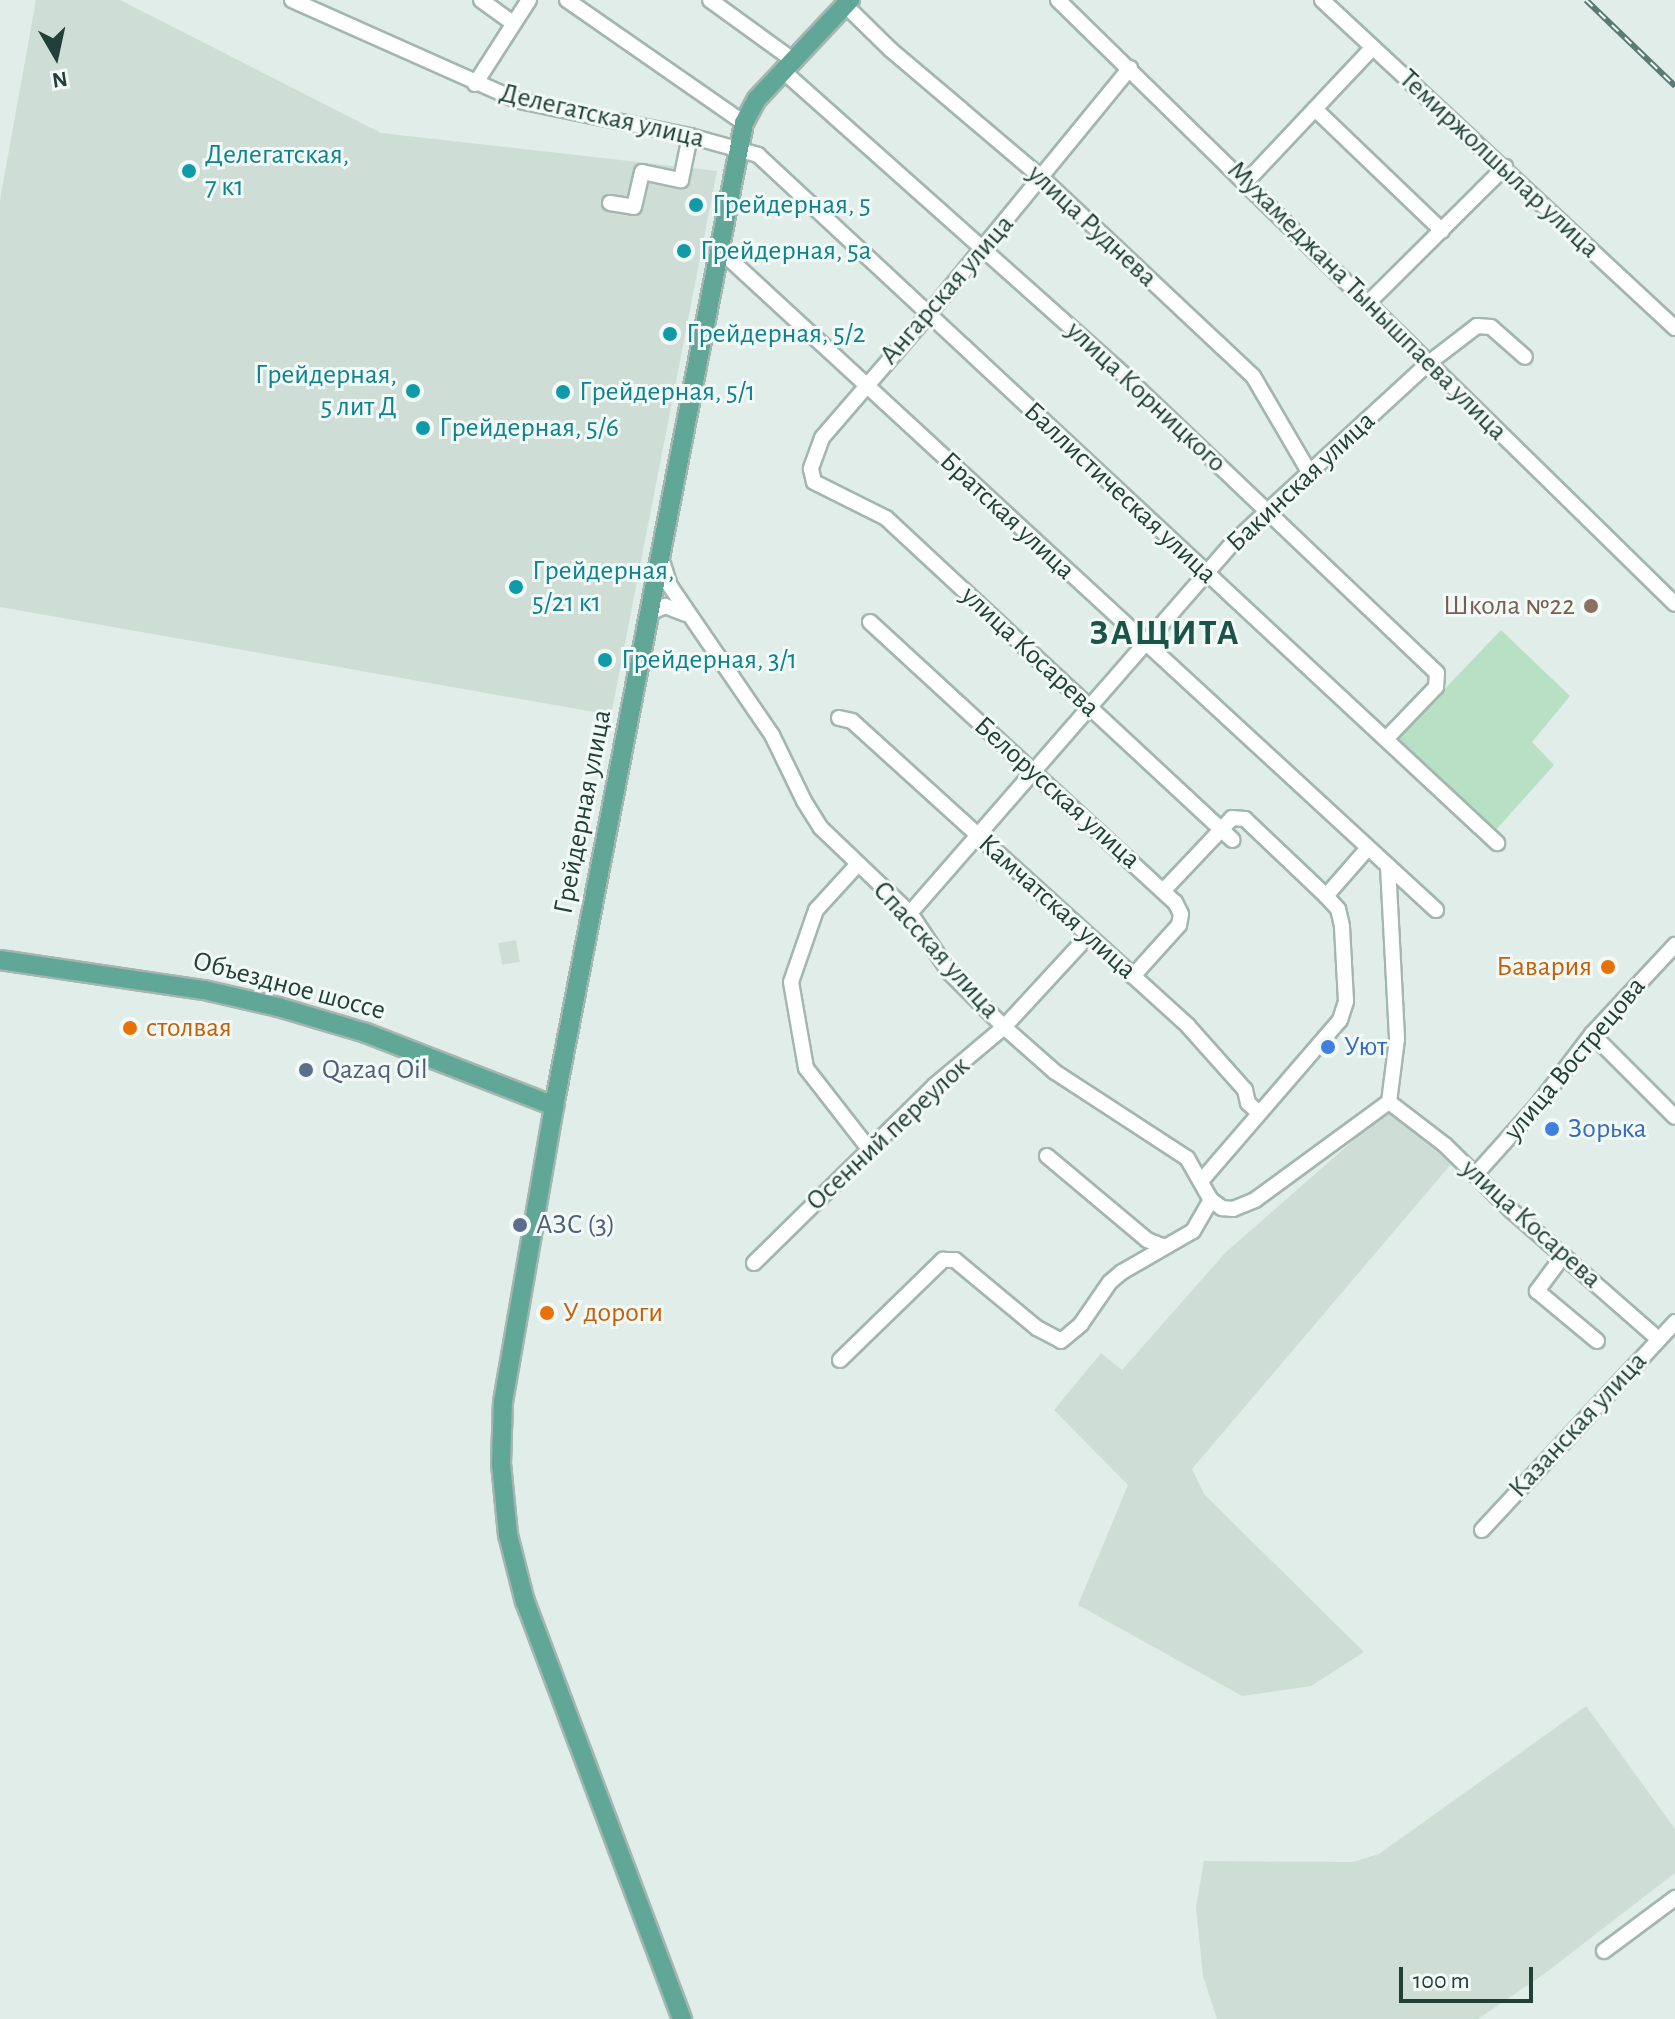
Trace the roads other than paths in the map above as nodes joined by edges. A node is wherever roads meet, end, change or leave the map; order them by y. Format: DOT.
graph roads {
  1 [pos="481,0"];
  2 [pos="529,0"];
  3 [pos="567,0"];
  4 [pos="710,0"];
  5 [pos="1058,0"];
  6 [pos="1322,0"];
  7 [pos="295,1"];
  8 [pos="847,2"];
  9 [pos="513,23"];
  10 [pos="1373,47"];
  11 [pos="788,65"];
  12 [pos="1130,68"];
  13 [pos="475,84"];
  14 [pos="1315,109"];
  15 [pos="744,123"];
  16 [pos="690,136"];
  17 [pos="739,149"];
  18 [pos="1505,167"];
  19 [pos="1042,178"];
  20 [pos="1246,182"];
  21 [pos="610,203"];
  22 [pos="1442,231"];
  23 [pos="984,248"];
  24 [pos="722,252"];
  25 [pos="1369,302"];
  26 [pos="928,315"];
  27 [pos="1675,328"];
  28 [pos="1525,357"];
  29 [pos="1430,362"];
  30 [pos="865,385"];
  31 [pos="1309,472"];
  32 [pos="814,482"];
  33 [pos="1268,512"];
  34 [pos="661,556"];
  35 [pos="1206,574"];
  36 [pos="1675,604"];
  37 [pos="650,613"];
  38 [pos="690,616"];
  39 [pos="870,622"];
  40 [pos="1145,643"];
  41 [pos="1088,707"];
  42 [pos="839,718"];
  43 [pos="1386,739"];
  44 [pos="1030,771"];
  45 [pos="1221,829"];
  46 [pos="977,834"];
  47 [pos="1233,840"];
  48 [pos="1497,843"];
  49 [pos="1367,849"];
  50 [pos="858,864"];
  51 [pos="1388,866"];
  52 [pos="1164,890"];
  53 [pos="1326,896"];
  54 [pos="1436,910"];
  55 [pos="910,913"];
  56 [pos="1088,936"];
  57 [pos="1675,945"];
  58 [pos="0,960"];
  59 [pos="1133,976"];
  60 [pos="1004,1027"];
  61 [pos="1592,1034"];
  62 [pos="1389,1102"];
  63 [pos="554,1106"];
  64 [pos="1259,1113"];
  65 [pos="1675,1117"];
  66 [pos="869,1149"];
  67 [pos="1047,1156"];
  68 [pos="1475,1175"];
  69 [pos="1202,1180"];
  70 [pos="1211,1200"];
  71 [pos="1165,1247"];
  72 [pos="1563,1256"];
  73 [pos="754,1263"];
  74 [pos="1675,1322"];
  75 [pos="1658,1339"];
  76 [pos="1597,1341"];
  77 [pos="840,1360"];
  78 [pos="1482,1530"];
  79 [pos="1675,1898"];
  80 [pos="1604,1951"];
  81 [pos="682,2019"];
  1 -- 9 [label="street"];
  2 -- 9 [label="street"];
  3 -- 15 [label="street"];
  4 -- 11 [label="street, улица Корницкого"];
  5 -- 12 [label="street, Мухамеджана Тынышпаева улица"];
  6 -- 10 [label="street, Темиржолшылар улица"];
  7 -- 13 [label="street, Делегатская улица"];
  8 -- 11 [label="main road, Грейдерная улица"];
  8 -- 19 [label="street, улица Руднева"];
  9 -- 13 [label="street"];
  10 -- 14 [label="street"];
  10 -- 18 [label="street, Темиржолшылар улица"];
  11 -- 15 [label="main road, Грейдерная улица"];
  11 -- 23 [label="street, улица Корницкого"];
  12 -- 19 [label="street, Ангарская улица"];
  12 -- 20 [label="street, Мухамеджана Тынышпаева улица"];
  13 -- 16 [label="street, Делегатская улица"];
  14 -- 20 [label="street"];
  14 -- 22 [label="street"];
  15 -- 17 [label="main road, Грейдерная улица"];
  16 -- 17 [label="street, Делегатская улица"];
  16 -- 21 [label="street"];
  17 -- 24 [label="main road, Грейдерная улица"];
  17 -- 26 [label="street, Баллистическая улица"];
  18 -- 22 [label="street"];
  18 -- 27 [label="street, Темиржолшылар улица"];
  19 -- 23 [label="street, Ангарская улица"];
  19 -- 31 [label="street, улица Руднева"];
  20 -- 25 [label="street, Мухамеджана Тынышпаева улица"];
  22 -- 25 [label="street"];
  23 -- 26 [label="street, Ангарская улица"];
  23 -- 33 [label="street, улица Корницкого"];
  24 -- 30 [label="street, Братская улица"];
  24 -- 34 [label="main road, Грейдерная улица"];
  25 -- 29 [label="street, Мухамеджана Тынышпаева улица"];
  26 -- 30 [label="street, Ангарская улица"];
  26 -- 35 [label="street, Баллистическая улица"];
  28 -- 29 [label="street, Бакинская улица"];
  29 -- 31 [label="street, Бакинская улица"];
  29 -- 36 [label="street, Мухамеджана Тынышпаева улица"];
  30 -- 32 [label="street, Ангарская улица"];
  30 -- 40 [label="street, Братская улица"];
  31 -- 33 [label="street, Бакинская улица"];
  32 -- 41 [label="street, улица Косарева"];
  33 -- 35 [label="street, Бакинская улица"];
  33 -- 43 [label="street, улица Корницкого"];
  34 -- 37 [label="main road, Грейдерная улица"];
  34 -- 38 [label="street, Спасская улица"];
  35 -- 40 [label="street, Бакинская улица"];
  35 -- 43 [label="street, Баллистическая улица"];
  37 -- 38 [label="street"];
  37 -- 63 [label="main road, Грейдерная улица"];
  38 -- 50 [label="street, Спасская улица"];
  39 -- 44 [label="street, Белорусская улица"];
  40 -- 41 [label="street, Бакинская улица"];
  40 -- 49 [label="street, Братская улица"];
  41 -- 44 [label="street, Бакинская улица"];
  41 -- 45 [label="street, улица Косарева"];
  42 -- 46 [label="street, Камчатская улица"];
  43 -- 48 [label="street, Баллистическая улица"];
  44 -- 46 [label="street, Бакинская улица"];
  44 -- 52 [label="street, Белорусская улица"];
  45 -- 47 [label="street, улица Косарева"];
  45 -- 52 [label="street"];
  45 -- 53 [label="street"];
  46 -- 55 [label="street, Бакинская улица"];
  46 -- 56 [label="street, Камчатская улица"];
  49 -- 51 [label="street, Братская улица"];
  49 -- 53 [label="street"];
  50 -- 55 [label="street, Спасская улица"];
  50 -- 66 [label="street"];
  51 -- 54 [label="street, Братская улица"];
  51 -- 62 [label="street"];
  52 -- 59 [label="street, Белорусская улица"];
  53 -- 64 [label="street"];
  55 -- 60 [label="street, Спасская улица"];
  56 -- 59 [label="street, Камчатская улица"];
  56 -- 60 [label="street, Осенний переулок"];
  57 -- 61 [label="street, улица Вострецова"];
  58 -- 63 [label="main road, Объездное шоссе"];
  59 -- 64 [label="street, Камчатская улица"];
  60 -- 66 [label="street, Осенний переулок"];
  60 -- 69 [label="street, Спасская улица"];
  61 -- 65 [label="street"];
  61 -- 68 [label="street, улица Вострецова"];
  62 -- 68 [label="street, улица Косарева"];
  62 -- 70 [label="street"];
  63 -- 81 [label="main road, Грейдерная улица"];
  64 -- 69 [label="street"];
  66 -- 73 [label="street, Осенний переулок"];
  67 -- 71 [label="street"];
  68 -- 72 [label="street, улица Косарева"];
  69 -- 70 [label="street, Спасская улица"];
  70 -- 71 [label="street"];
  71 -- 77 [label="street"];
  72 -- 75 [label="street, улица Косарева"];
  72 -- 76 [label="street"];
  74 -- 75 [label="street, Казанская улица"];
  75 -- 78 [label="street, Казанская улица"];
  79 -- 80 [label="street"];
}
